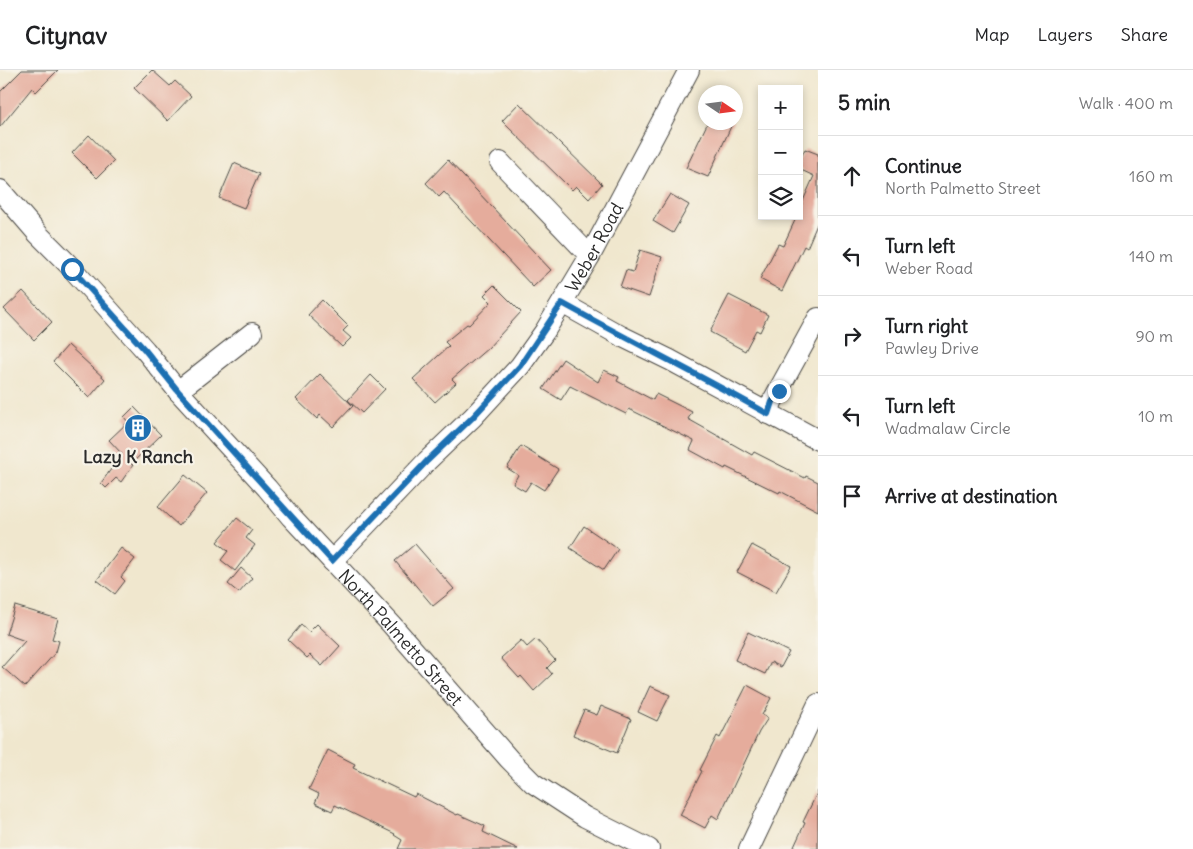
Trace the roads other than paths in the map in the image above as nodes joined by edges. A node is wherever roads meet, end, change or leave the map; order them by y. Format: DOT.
graph roads {
  1 [pos="689,70"];
  2 [pos="500,162"];
  3 [pos="0,190"];
  4 [pos="590,256"];
  5 [pos="562,303"];
  6 [pos="818,318"];
  7 [pos="252,333"];
  8 [pos="178,391"];
  9 [pos="768,414"];
  10 [pos="818,440"];
  11 [pos="332,561"];
  12 [pos="818,704"];
  13 [pos="649,849"];
  14 [pos="748,849"];
  1 -- 4 [label="street, Weber Road"];
  2 -- 4 [label="street"];
  3 -- 8 [label="street, North Palmetto Street"];
  4 -- 5 [label="street, Weber Road"];
  5 -- 9 [label="street"];
  5 -- 11 [label="street, Weber Road"];
  6 -- 9 [label="street"];
  7 -- 8 [label="street"];
  8 -- 11 [label="street, North Palmetto Street"];
  9 -- 10 [label="street"];
  11 -- 13 [label="street, North Palmetto Street"];
  12 -- 14 [label="street"];
}
